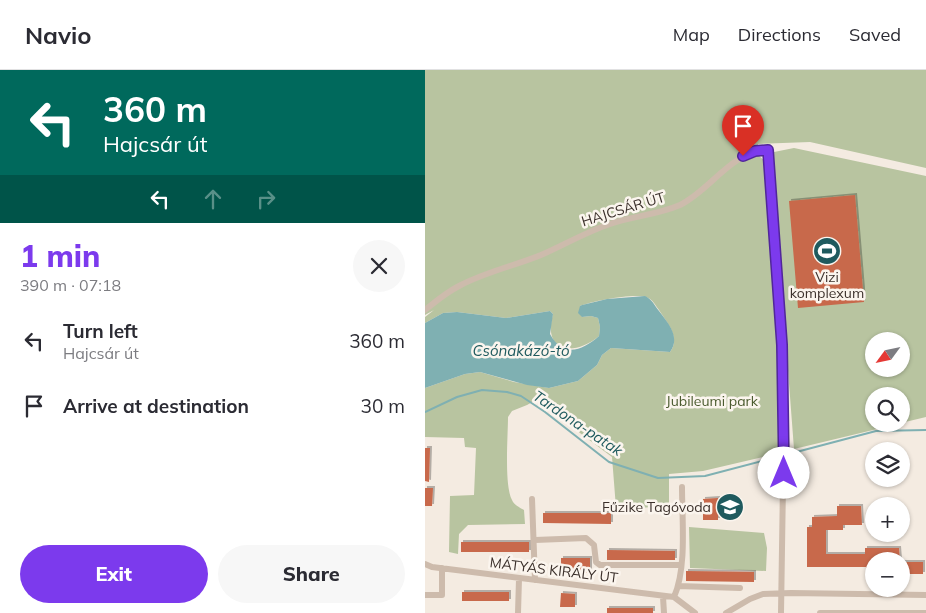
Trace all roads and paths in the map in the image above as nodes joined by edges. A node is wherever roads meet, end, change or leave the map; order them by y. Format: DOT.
graph roads {
  1 [pos="425,310"];
  2 [pos="682,487"];
  3 [pos="532,499"];
  4 [pos="535,540"];
  5 [pos="681,565"];
  6 [pos="427,566"];
  7 [pos="442,568"];
  8 [pos="519,579"];
  9 [pos="535,580"];
  10 [pos="678,586"];
  11 [pos="740,588"];
  12 [pos="780,593"];
  13 [pos="425,594"];
  14 [pos="926,595"];
  15 [pos="663,597"];
  16 [pos="674,597"];
  17 [pos="518,613"];
  18 [pos="664,613"];
  19 [pos="695,613"];
  20 [pos="726,613"];
  21 [pos="781,613"];
  22 [pos="820,613"];
  23 [pos="893,613"];
  24 [pos="926,613"];
  1 -- 12 [label="street, HAJCSÁR ÚT"];
  2 -- 5 [label="street"];
  3 -- 4 [label="street, MÁTYÁS KIRÁLY ÚT"];
  4 -- 5 [label="street, MÁTYÁS KIRÁLY ÚT"];
  4 -- 9 [label="street"];
  5 -- 10 [label="street"];
  6 -- 7 [label="street, MÁTYÁS KIRÁLY ÚT"];
  7 -- 8 [label="street, MÁTYÁS KIRÁLY ÚT"];
  7 -- 13 [label="street"];
  8 -- 9 [label="street, MÁTYÁS KIRÁLY ÚT"];
  8 -- 17 [label="street"];
  9 -- 15 [label="street, MÁTYÁS KIRÁLY ÚT"];
  10 -- 11 [label="street"];
  10 -- 16 [label="street"];
  12 -- 14 [label="street"];
  12 -- 20 [label="street"];
  12 -- 21 [label="street"];
  15 -- 16 [label="street, MÁTYÁS KIRÁLY ÚT"];
  15 -- 18 [label="street"];
  16 -- 19 [label="street"];
  22 -- 23 [label="street"];
  23 -- 24 [label="street"];
}
